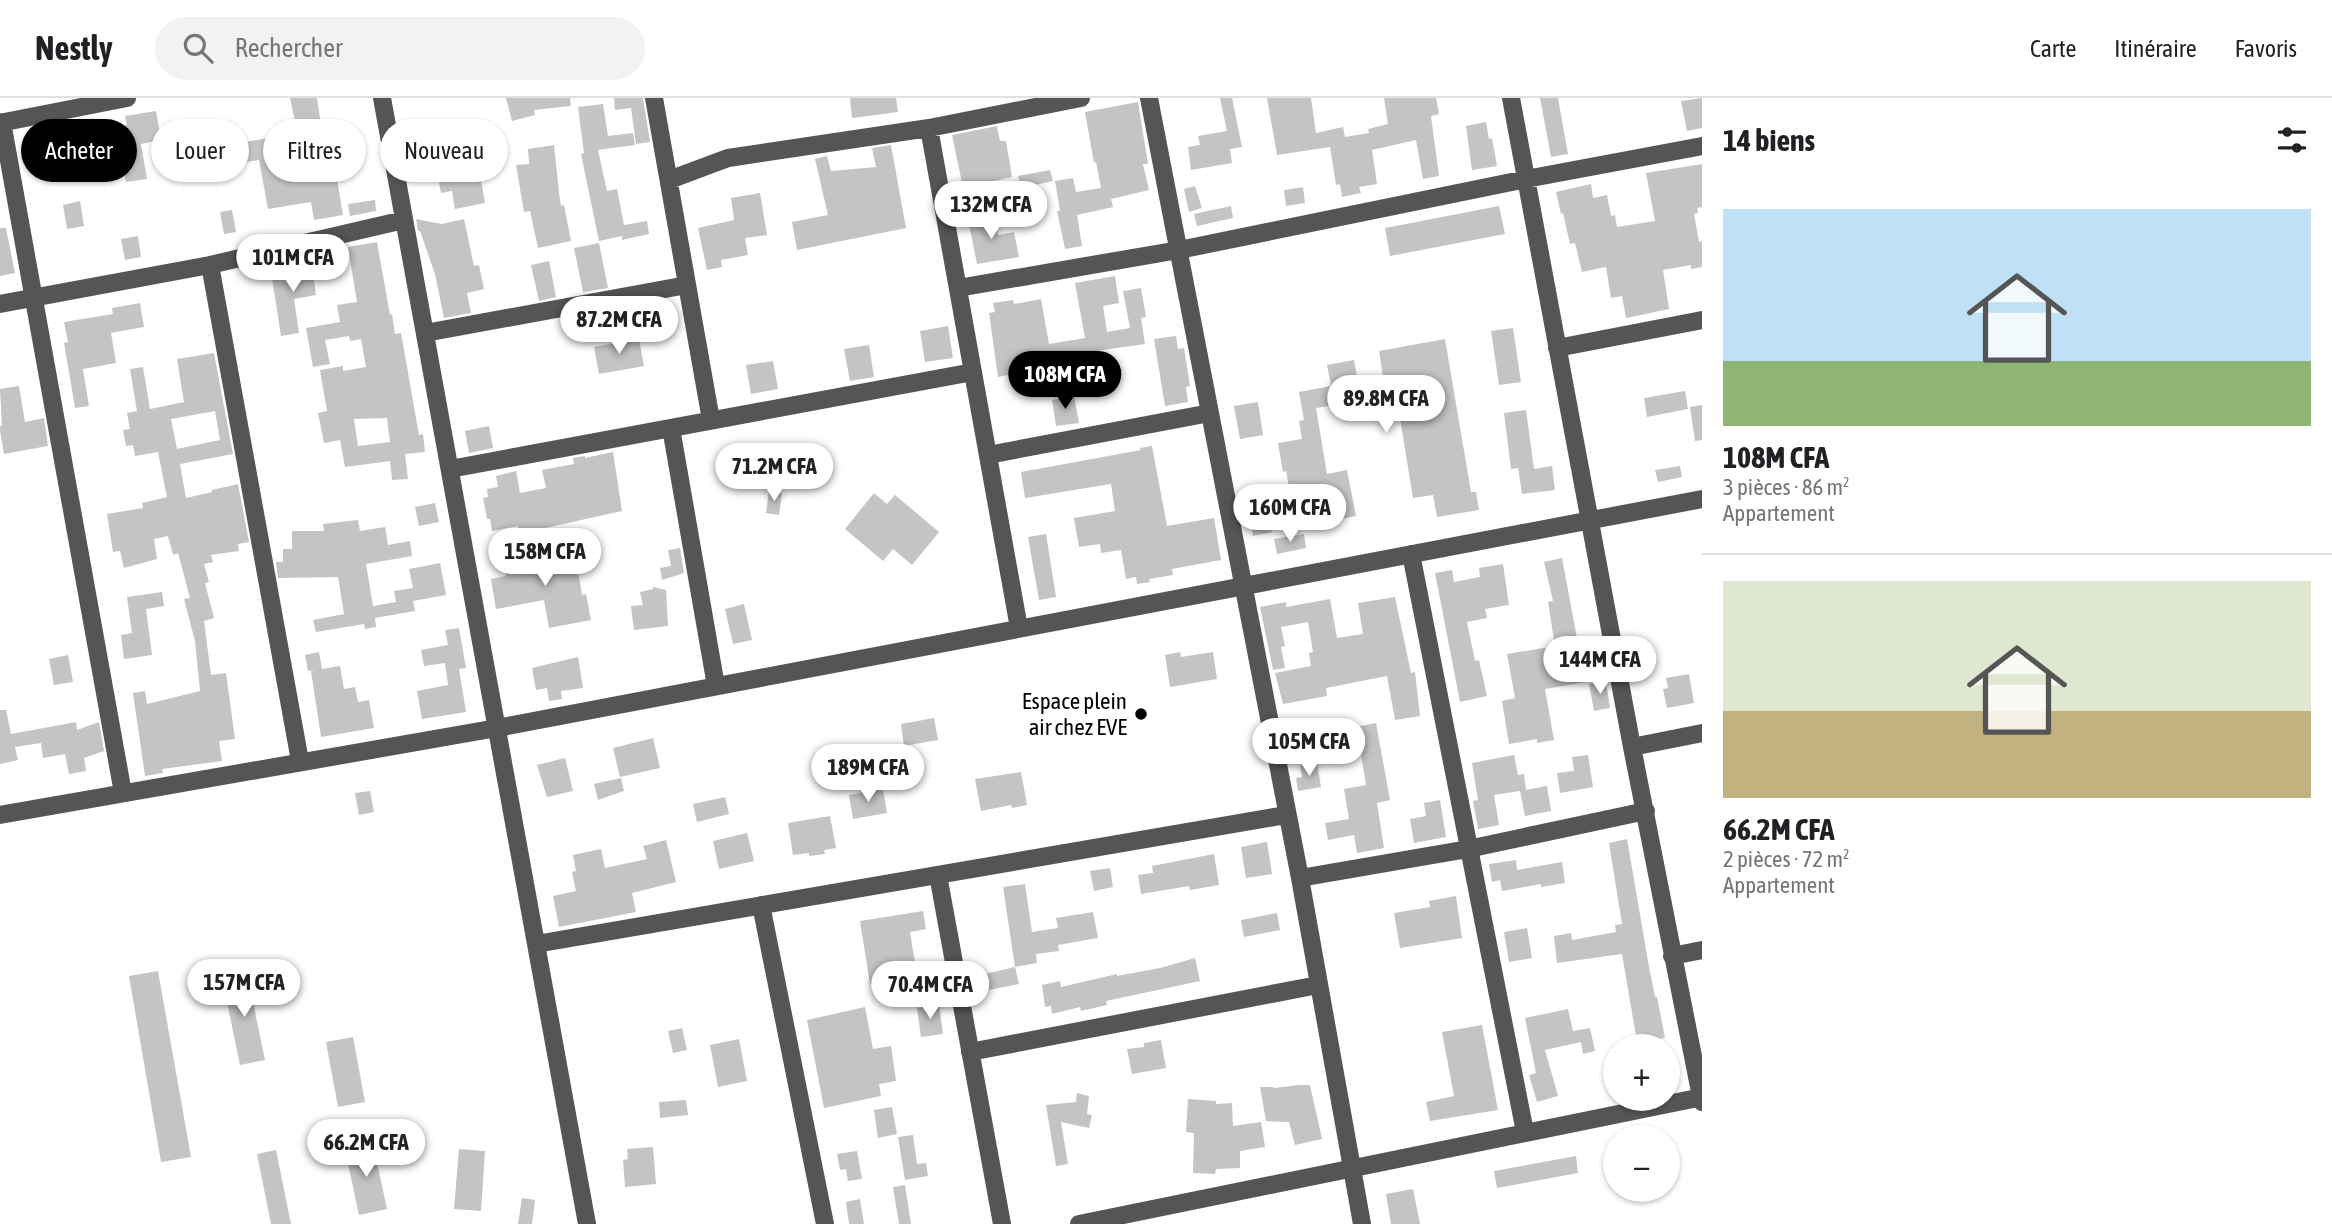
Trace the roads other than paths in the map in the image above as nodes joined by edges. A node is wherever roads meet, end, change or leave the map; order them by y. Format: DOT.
graph roads {
  1 [pos="127,98"];
  2 [pos="382,98"];
  3 [pos="654,98"];
  4 [pos="1081,98"];
  5 [pos="1149,98"];
  6 [pos="1511,98"];
  7 [pos="1,122"];
  8 [pos="929,128"];
  9 [pos="1702,146"];
  10 [pos="1526,179"];
  11 [pos="668,180"];
  12 [pos="404,220"];
  13 [pos="1179,250"];
  14 [pos="210,265"];
  15 [pos="687,285"];
  16 [pos="958,288"];
  17 [pos="33,298"];
  18 [pos="0,304"];
  19 [pos="1702,320"];
  20 [pos="425,333"];
  21 [pos="1557,348"];
  22 [pos="973,372"];
  23 [pos="1210,413"];
  24 [pos="711,420"];
  25 [pos="671,428"];
  26 [pos="988,455"];
  27 [pos="450,468"];
  28 [pos="1702,499"];
  29 [pos="1589,520"];
  30 [pos="1410,554"];
  31 [pos="1243,586"];
  32 [pos="1019,628"];
  33 [pos="716,686"];
  34 [pos="496,728"];
  35 [pos="1702,733"];
  36 [pos="1632,747"];
  37 [pos="300,761"];
  38 [pos="123,793"];
  39 [pos="1646,811"];
  40 [pos="0,815"];
  41 [pos="1286,815"];
  42 [pos="1468,849"];
  43 [pos="938,875"];
  44 [pos="1300,878"];
  45 [pos="761,905"];
  46 [pos="536,944"];
  47 [pos="1702,950"];
  48 [pos="1672,956"];
  49 [pos="1318,985"];
  50 [pos="970,1052"];
  51 [pos="1702,1098"];
  52 [pos="1525,1132"];
  53 [pos="1351,1169"];
  54 [pos="587,1224"];
  55 [pos="825,1224"];
  56 [pos="1002,1224"];
  57 [pos="1079,1224"];
  58 [pos="1362,1224"];
  1 -- 7 [label="street"];
  2 -- 12 [label="street"];
  3 -- 11 [label="street"];
  4 -- 8 [label="street"];
  5 -- 13 [label="street"];
  6 -- 10 [label="street"];
  7 -- 17 [label="street"];
  8 -- 11 [label="street"];
  8 -- 16 [label="street"];
  9 -- 10 [label="street"];
  10 -- 13 [label="street"];
  10 -- 21 [label="street"];
  11 -- 15 [label="street"];
  12 -- 14 [label="street"];
  12 -- 20 [label="street"];
  13 -- 16 [label="street"];
  13 -- 23 [label="street"];
  14 -- 17 [label="street"];
  14 -- 37 [label="street"];
  15 -- 20 [label="street"];
  15 -- 24 [label="street"];
  16 -- 22 [label="street"];
  17 -- 18 [label="street"];
  17 -- 38 [label="street"];
  19 -- 21 [label="street"];
  20 -- 27 [label="street"];
  21 -- 29 [label="street"];
  22 -- 24 [label="street"];
  22 -- 26 [label="street"];
  23 -- 26 [label="street"];
  23 -- 31 [label="street"];
  24 -- 25 [label="street"];
  25 -- 27 [label="street"];
  25 -- 33 [label="street"];
  26 -- 32 [label="street"];
  27 -- 34 [label="street"];
  28 -- 29 [label="street"];
  29 -- 30 [label="street"];
  29 -- 36 [label="street"];
  30 -- 31 [label="street"];
  30 -- 42 [label="street"];
  31 -- 32 [label="street"];
  31 -- 41 [label="street"];
  32 -- 33 [label="street"];
  33 -- 34 [label="street"];
  34 -- 37 [label="street"];
  34 -- 46 [label="street"];
  35 -- 36 [label="street"];
  36 -- 39 [label="street"];
  37 -- 38 [label="street"];
  38 -- 40 [label="street"];
  39 -- 42 [label="street"];
  39 -- 48 [label="street"];
  41 -- 43 [label="street"];
  41 -- 44 [label="street"];
  42 -- 44 [label="street"];
  42 -- 52 [label="street"];
  43 -- 45 [label="street"];
  43 -- 50 [label="street"];
  44 -- 49 [label="street"];
  45 -- 46 [label="street"];
  45 -- 55 [label="street"];
  46 -- 54 [label="street"];
  47 -- 48 [label="street"];
  48 -- 51 [label="street"];
  49 -- 50 [label="street"];
  49 -- 53 [label="street"];
  50 -- 56 [label="street"];
  51 -- 52 [label="street"];
  52 -- 53 [label="street"];
  53 -- 57 [label="street"];
  53 -- 58 [label="street"];
}
